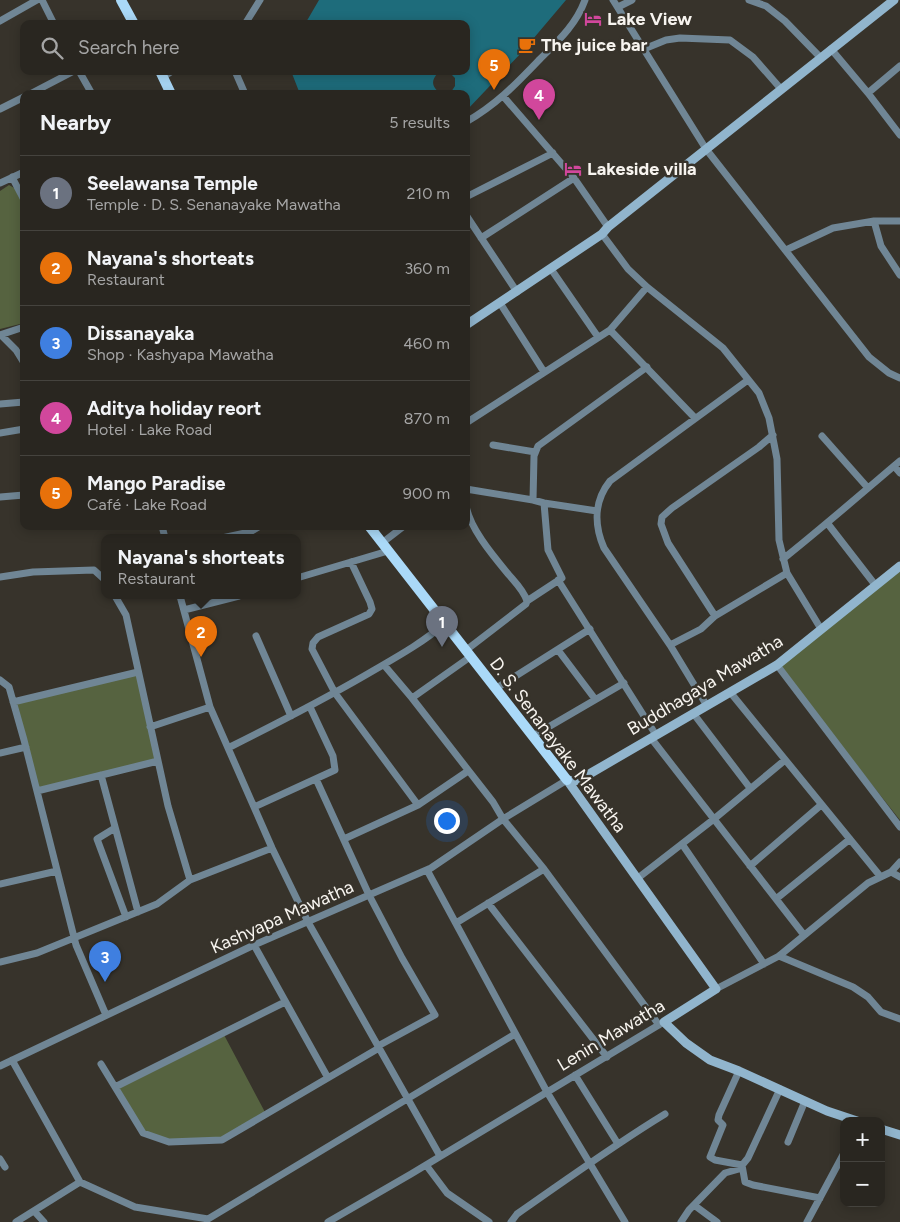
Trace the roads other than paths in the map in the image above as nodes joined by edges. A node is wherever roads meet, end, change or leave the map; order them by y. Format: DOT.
graph roads {
  1 [pos="37,0"];
  2 [pos="42,0"];
  3 [pos="121,0"];
  4 [pos="260,0"];
  5 [pos="585,0"];
  6 [pos="632,0"];
  7 [pos="749,0"];
  8 [pos="894,0"];
  9 [pos="616,3"];
  10 [pos="766,3"];
  11 [pos="52,20"];
  12 [pos="132,20"];
  13 [pos="248,20"];
  14 [pos="0,21"];
  15 [pos="644,49"];
  16 [pos="831,50"];
  17 [pos="821,58"];
  18 [pos="900,66"];
  19 [pos="66,75"];
  20 [pos="81,75"];
  21 [pos="162,75"];
  22 [pos="236,75"];
  23 [pos="781,89"];
  24 [pos="38,90"];
  25 [pos="90,90"];
  26 [pos="169,90"];
  27 [pos="243,90"];
  28 [pos="868,93"];
  29 [pos="503,96"];
  30 [pos="20,99"];
  31 [pos="0,110"];
  32 [pos="470,120"];
  33 [pos="900,135"];
  34 [pos="706,149"];
  35 [pos="553,153"];
  36 [pos="20,174"];
  37 [pos="12,177"];
  38 [pos="574,178"];
  39 [pos="0,183"];
  40 [pos="20,192"];
  41 [pos="470,195"];
  42 [pos="470,221"];
  43 [pos="874,221"];
  44 [pos="900,221"];
  45 [pos="605,230"];
  46 [pos="481,238"];
  47 [pos="786,250"];
  48 [pos="551,269"];
  49 [pos="899,273"];
  50 [pos="647,287"];
  51 [pos="517,292"];
  52 [pos="500,303"];
  53 [pos="470,320"];
  54 [pos="20,328"];
  55 [pos="610,330"];
  56 [pos="0,335"];
  57 [pos="598,337"];
  58 [pos="20,356"];
  59 [pos="647,367"];
  60 [pos="544,372"];
  61 [pos="900,378"];
  62 [pos="748,380"];
  63 [pos="20,402"];
  64 [pos="0,404"];
  65 [pos="695,418"];
  66 [pos="470,420"];
  67 [pos="20,429"];
  68 [pos="0,433"];
  69 [pos="773,435"];
  70 [pos="822,436"];
  71 [pos="493,445"];
  72 [pos="535,452"];
  73 [pos="897,464"];
  74 [pos="900,473"];
  75 [pos="868,488"];
  76 [pos="470,490"];
  77 [pos="20,495"];
  78 [pos="0,497"];
  79 [pos="533,500"];
  80 [pos="544,504"];
  81 [pos="597,511"];
  82 [pos="470,516"];
  83 [pos="828,524"];
  84 [pos="253,530"];
  85 [pos="372,530"];
  86 [pos="400,530"];
  87 [pos="241,534"];
  88 [pos="385,547"];
  89 [pos="783,559"];
  90 [pos="351,562"];
  91 [pos="900,566"];
  92 [pos="787,574"];
  93 [pos="101,576"];
  94 [pos="0,577"];
  95 [pos="301,577"];
  96 [pos="558,580"];
  97 [pos="876,586"];
  98 [pos="118,599"];
  99 [pos="181,599"];
  100 [pos="227,599"];
  101 [pos="527,601"];
  102 [pos="184,610"];
  103 [pos="715,616"];
  104 [pos="444,624"];
  105 [pos="590,629"];
  106 [pos="821,629"];
  107 [pos="256,636"];
  108 [pos="670,645"];
  109 [pos="558,650"];
  110 [pos="468,654"];
  111 [pos="384,665"];
  112 [pos="777,665"];
  113 [pos="138,672"];
  114 [pos="0,680"];
  115 [pos="624,683"];
  116 [pos="495,689"];
  117 [pos="730,692"];
  118 [pos="335,693"];
  119 [pos="412,698"];
  120 [pos="594,699"];
  121 [pos="13,702"];
  122 [pos="707,706"];
  123 [pos="210,707"];
  124 [pos="310,707"];
  125 [pos="693,713"];
  126 [pos="291,716"];
  127 [pos="150,727"];
  128 [pos="532,736"];
  129 [pos="653,736"];
  130 [pos="26,747"];
  131 [pos="228,748"];
  132 [pos="0,753"];
  133 [pos="158,760"];
  134 [pos="785,760"];
  135 [pos="468,771"];
  136 [pos="100,775"];
  137 [pos="316,779"];
  138 [pos="567,780"];
  139 [pos="750,788"];
  140 [pos="37,790"];
  141 [pos="418,804"];
  142 [pos="821,805"];
  143 [pos="254,807"];
  144 [pos="503,819"];
  145 [pos="714,819"];
  146 [pos="900,827"];
  147 [pos="115,828"];
  148 [pos="850,839"];
  149 [pos="344,840"];
  150 [pos="682,844"];
  151 [pos="272,848"];
  152 [pos="900,862"];
  153 [pos="750,866"];
  154 [pos="544,869"];
  155 [pos="427,870"];
  156 [pos="57,871"];
  157 [pos="891,872"];
  158 [pos="880,876"];
  159 [pos="900,876"];
  160 [pos="638,878"];
  161 [pos="190,880"];
  162 [pos="0,884"];
  163 [pos="369,895"];
  164 [pos="776,899"];
  165 [pos="488,903"];
  166 [pos="138,912"];
  167 [pos="126,917"];
  168 [pos="308,922"];
  169 [pos="456,922"];
  170 [pos="804,935"];
  171 [pos="74,938"];
  172 [pos="254,945"];
  173 [pos="779,956"];
  174 [pos="0,962"];
  175 [pos="764,964"];
  176 [pos="716,989"];
  177 [pos="285,1002"];
  178 [pos="106,1015"];
  179 [pos="900,1019"];
  180 [pos="661,1023"];
  181 [pos="516,1034"];
  182 [pos="379,1047"];
  183 [pos="606,1057"];
  184 [pos="12,1060"];
  185 [pos="101,1064"];
  186 [pos="0,1066"];
  187 [pos="739,1071"];
  188 [pos="575,1075"];
  189 [pos="328,1078"];
  190 [pos="114,1087"];
  191 [pos="780,1089"];
  192 [pos="547,1092"];
  193 [pos="408,1098"];
  194 [pos="805,1101"];
  195 [pos="665,1114"];
  196 [pos="845,1117"];
  197 [pos="885,1130"];
  198 [pos="900,1135"];
  199 [pos="788,1142"];
  200 [pos="618,1144"];
  201 [pos="440,1156"];
  202 [pos="0,1159"];
  203 [pos="840,1160"];
  204 [pos="590,1163"];
  205 [pos="426,1165"];
  206 [pos="742,1165"];
  207 [pos="5,1167"];
  208 [pos="80,1182"];
  209 [pos="820,1198"];
  210 [pos="694,1205"];
  211 [pos="34,1211"];
  212 [pos="16,1222"];
  213 [pos="44,1222"];
  214 [pos="328,1222"];
  215 [pos="489,1222"];
  216 [pos="511,1222"];
  217 [pos="625,1222"];
  218 [pos="681,1222"];
  219 [pos="717,1222"];
  220 [pos="807,1222"];
  1 -- 14 [label="street"];
  2 -- 11 [label="street"];
  3 -- 12 [label="main road"];
  4 -- 13 [label="street"];
  5 -- 29 [label="street"];
  6 -- 9 [label="street"];
  7 -- 10 [label="street"];
  8 -- 16 [label="main road"];
  9 -- 15 [label="street"];
  10 -- 17 [label="street"];
  15 -- 23 [label="street"];
  15 -- 34 [label="street"];
  16 -- 17 [label="main road"];
  16 -- 28 [label="street"];
  17 -- 23 [label="main road"];
  18 -- 28 [label="street"];
  19 -- 24 [label="street"];
  20 -- 25 [label="street"];
  21 -- 26 [label="main road"];
  22 -- 27 [label="street"];
  23 -- 34 [label="main road"];
  28 -- 33 [label="street"];
  29 -- 32 [label="street"];
  29 -- 35 [label="street"];
  30 -- 31 [label="street"];
  34 -- 45 [label="main road"];
  34 -- 47 [label="street"];
  35 -- 38 [label="street"];
  35 -- 41 [label="street"];
  36 -- 37 [label="street"];
  37 -- 39 [label="street"];
  37 -- 40 [label="street"];
  38 -- 45 [label="street"];
  38 -- 46 [label="street"];
  42 -- 46 [label="street"];
  43 -- 44 [label="street"];
  43 -- 47 [label="street"];
  43 -- 49 [label="street"];
  45 -- 48 [label="main road"];
  45 -- 50 [label="street"];
  46 -- 51 [label="street"];
  47 -- 61 [label="street"];
  48 -- 51 [label="main road"];
  48 -- 57 [label="street"];
  50 -- 55 [label="street"];
  50 -- 62 [label="street"];
  51 -- 52 [label="main road"];
  52 -- 53 [label="main road"];
  52 -- 60 [label="street"];
  54 -- 56 [label="street"];
  55 -- 57 [label="street"];
  55 -- 59 [label="street"];
  56 -- 58 [label="street"];
  57 -- 60 [label="street"];
  59 -- 65 [label="street"];
  59 -- 72 [label="street"];
  60 -- 66 [label="street"];
  62 -- 65 [label="street"];
  62 -- 69 [label="street"];
  63 -- 64 [label="street"];
  65 -- 81 [label="street"];
  67 -- 68 [label="street"];
  69 -- 89 [label="street"];
  69 -- 103 [label="street"];
  70 -- 75 [label="street"];
  71 -- 72 [label="street"];
  72 -- 79 [label="street"];
  73 -- 74 [label="street"];
  73 -- 75 [label="street"];
  75 -- 83 [label="street"];
  76 -- 79 [label="street"];
  77 -- 78 [label="street"];
  79 -- 80 [label="street"];
  80 -- 81 [label="street"];
  80 -- 96 [label="street"];
  81 -- 108 [label="street"];
  82 -- 101 [label="street"];
  83 -- 89 [label="street"];
  83 -- 97 [label="street"];
  84 -- 87 [label="street"];
  85 -- 88 [label="main road, D. S. Senanayake Mawatha"];
  86 -- 88 [label="street"];
  88 -- 90 [label="street"];
  88 -- 104 [label="main road, D. S. Senanayake Mawatha"];
  89 -- 92 [label="street"];
  90 -- 95 [label="street"];
  90 -- 118 [label="street"];
  91 -- 97 [label="main road, Buddhagaya Mawatha"];
  92 -- 103 [label="street"];
  92 -- 106 [label="street"];
  93 -- 94 [label="street"];
  96 -- 101 [label="street"];
  96 -- 105 [label="street"];
  97 -- 106 [label="main road, Buddhagaya Mawatha"];
  98 -- 113 [label="street"];
  99 -- 102 [label="street"];
  100 -- 102 [label="street"];
  101 -- 110 [label="street"];
  102 -- 123 [label="street"];
  103 -- 108 [label="street"];
  104 -- 110 [label="main road, D. S. Senanayake Mawatha"];
  104 -- 111 [label="street"];
  105 -- 109 [label="street"];
  105 -- 115 [label="street"];
  106 -- 112 [label="main road, Buddhagaya Mawatha"];
  107 -- 126 [label="street"];
  108 -- 122 [label="street"];
  109 -- 116 [label="street"];
  109 -- 120 [label="street"];
  110 -- 116 [label="main road, D. S. Senanayake Mawatha"];
  110 -- 119 [label="street"];
  111 -- 118 [label="street"];
  111 -- 119 [label="street"];
  112 -- 117 [label="main road, Buddhagaya Mawatha"];
  112 -- 146 [label="street"];
  113 -- 121 [label="street"];
  113 -- 127 [label="street"];
  114 -- 121 [label="street"];
  115 -- 120 [label="street"];
  115 -- 129 [label="street"];
  116 -- 128 [label="main road, D. S. Senanayake Mawatha"];
  117 -- 122 [label="main road, Buddhagaya Mawatha"];
  117 -- 134 [label="street"];
  118 -- 124 [label="street"];
  118 -- 141 [label="street"];
  119 -- 135 [label="street"];
  120 -- 128 [label="street"];
  121 -- 130 [label="street"];
  122 -- 125 [label="main road, Buddhagaya Mawatha"];
  123 -- 127 [label="street"];
  123 -- 131 [label="street"];
  124 -- 126 [label="street"];
  124 -- 137 [label="street"];
  125 -- 129 [label="main road, Buddhagaya Mawatha"];
  125 -- 139 [label="street"];
  126 -- 131 [label="street"];
  127 -- 133 [label="street"];
  128 -- 138 [label="main road, D. S. Senanayake Mawatha"];
  129 -- 138 [label="main road, Buddhagaya Mawatha"];
  129 -- 145 [label="street"];
  130 -- 132 [label="street"];
  130 -- 140 [label="street"];
  131 -- 143 [label="street"];
  133 -- 136 [label="street"];
  133 -- 161 [label="street"];
  134 -- 139 [label="street"];
  134 -- 142 [label="street"];
  135 -- 141 [label="street"];
  135 -- 144 [label="street"];
  136 -- 140 [label="street"];
  136 -- 147 [label="street"];
  137 -- 143 [label="street"];
  137 -- 149 [label="street"];
  138 -- 144 [label="street, Kashyapa Mawatha"];
  138 -- 160 [label="main road, D. S. Senanayake Mawatha"];
  139 -- 145 [label="street"];
  140 -- 156 [label="street"];
  141 -- 149 [label="street"];
  142 -- 148 [label="street"];
  142 -- 153 [label="street"];
  143 -- 151 [label="street"];
  144 -- 154 [label="street"];
  144 -- 155 [label="street, Kashyapa Mawatha"];
  145 -- 150 [label="street"];
  145 -- 153 [label="street"];
  147 -- 166 [label="street"];
  147 -- 167 [label="street"];
  148 -- 158 [label="street"];
  148 -- 164 [label="street"];
  149 -- 163 [label="street"];
  150 -- 160 [label="street"];
  150 -- 175 [label="street"];
  151 -- 161 [label="street"];
  151 -- 168 [label="street"];
  152 -- 157 [label="street, Lenin Mawatha"];
  153 -- 164 [label="street"];
  154 -- 165 [label="street"];
  154 -- 180 [label="street"];
  155 -- 163 [label="street, Kashyapa Mawatha"];
  155 -- 169 [label="street"];
  156 -- 162 [label="street"];
  156 -- 171 [label="street"];
  157 -- 158 [label="street, Lenin Mawatha"];
  157 -- 159 [label="street"];
  158 -- 170 [label="street, Lenin Mawatha"];
  160 -- 176 [label="main road, D. S. Senanayake Mawatha"];
  161 -- 166 [label="street"];
  163 -- 168 [label="street, Kashyapa Mawatha"];
  163 -- 182 [label="street"];
  164 -- 170 [label="street"];
  165 -- 169 [label="street"];
  165 -- 183 [label="street"];
  166 -- 167 [label="street"];
  167 -- 171 [label="street"];
  168 -- 172 [label="street, Kashyapa Mawatha"];
  168 -- 182 [label="street"];
  169 -- 181 [label="street"];
  170 -- 173 [label="street, Lenin Mawatha"];
  171 -- 174 [label="street"];
  171 -- 178 [label="street"];
  172 -- 177 [label="street"];
  172 -- 178 [label="street, Kashyapa Mawatha"];
  173 -- 175 [label="street, Lenin Mawatha"];
  173 -- 179 [label="street"];
  175 -- 176 [label="street, Lenin Mawatha"];
  176 -- 180 [label="main road, Lenin Mawatha"];
  177 -- 189 [label="street"];
  177 -- 190 [label="street"];
  178 -- 184 [label="street, Kashyapa Mawatha"];
  180 -- 183 [label="street, Lenin Mawatha"];
  180 -- 187 [label="main road"];
  181 -- 192 [label="street"];
  181 -- 193 [label="street"];
  182 -- 189 [label="street"];
  182 -- 193 [label="street"];
  183 -- 188 [label="street, Lenin Mawatha"];
  184 -- 186 [label="street, Kashyapa Mawatha"];
  184 -- 208 [label="street"];
  185 -- 190 [label="street"];
  187 -- 191 [label="main road"];
  187 -- 206 [label="street"];
  188 -- 192 [label="street, Lenin Mawatha"];
  188 -- 200 [label="street"];
  189 -- 190 [label="street"];
  191 -- 194 [label="main road"];
  191 -- 206 [label="street"];
  192 -- 201 [label="street, Lenin Mawatha"];
  192 -- 204 [label="street"];
  193 -- 201 [label="street"];
  193 -- 208 [label="street"];
  194 -- 196 [label="main road"];
  194 -- 199 [label="street"];
  195 -- 200 [label="street"];
  197 -- 198 [label="main road"];
  200 -- 204 [label="street"];
  201 -- 205 [label="street, Lenin Mawatha"];
  202 -- 207 [label="street"];
  203 -- 209 [label="street"];
  204 -- 216 [label="street"];
  204 -- 217 [label="street"];
  205 -- 214 [label="street, Lenin Mawatha"];
  205 -- 215 [label="street"];
  206 -- 209 [label="street"];
  206 -- 210 [label="street"];
  208 -- 211 [label="street"];
  209 -- 220 [label="street"];
  210 -- 218 [label="street"];
  210 -- 219 [label="street"];
  211 -- 212 [label="street"];
  211 -- 213 [label="street"];
}
